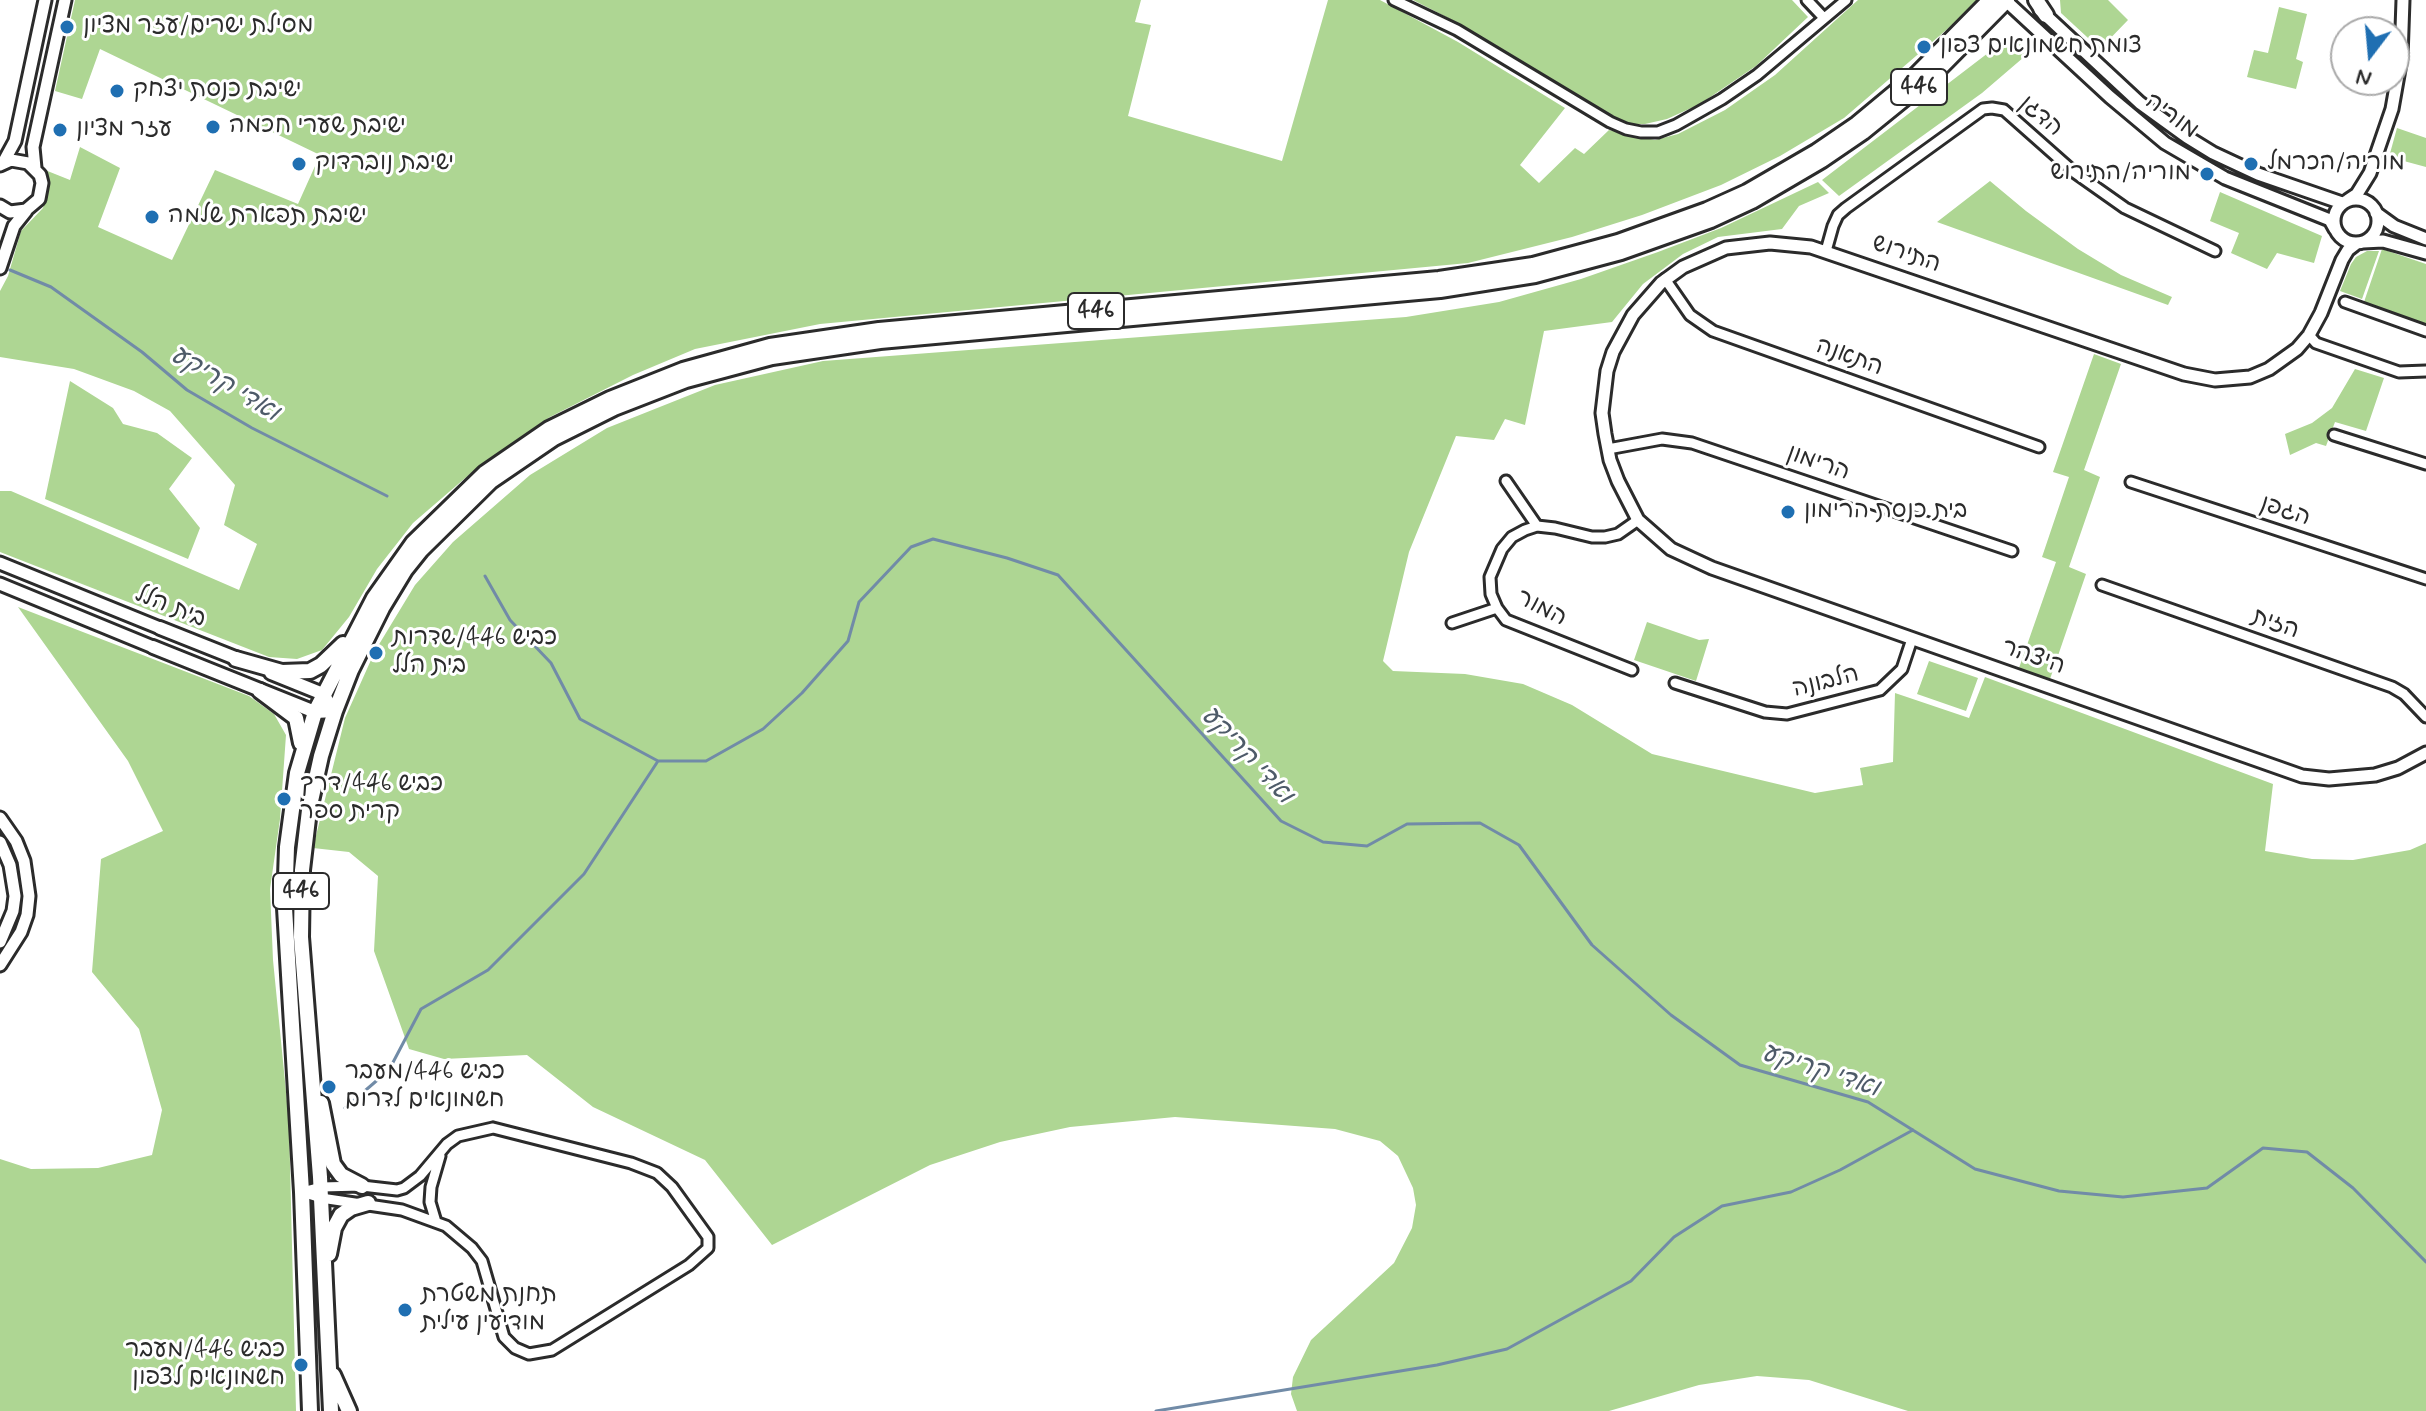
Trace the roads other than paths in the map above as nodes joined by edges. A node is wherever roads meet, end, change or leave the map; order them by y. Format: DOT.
graph roads {
  1 [pos="45,0"];
  2 [pos="65,0"];
  3 [pos="1394,0"];
  4 [pos="1807,0"];
  5 [pos="1846,0"];
  6 [pos="1990,0"];
  7 [pos="2006,0"];
  8 [pos="2030,0"];
  9 [pos="2036,0"];
  10 [pos="2403,0"];
  11 [pos="2046,15"];
  12 [pos="1824,18"];
  13 [pos="2377,157"];
  14 [pos="2,164"];
  15 [pos="35,168"];
  16 [pos="2345,202"];
  17 [pos="0,206"];
  18 [pos="26,210"];
  19 [pos="2375,210"];
  20 [pos="2337,232"];
  21 [pos="2426,239"];
  22 [pos="2360,243"];
  23 [pos="1826,251"];
  24 [pos="2215,251"];
  25 [pos="2426,253"];
  26 [pos="0,268"];
  27 [pos="2337,270"];
  28 [pos="1665,279"];
  29 [pos="2345,302"];
  30 [pos="2426,331"];
  31 [pos="2309,335"];
  32 [pos="2426,371"];
  33 [pos="2334,435"];
  34 [pos="2039,447"];
  35 [pos="1608,449"];
  36 [pos="2426,464"];
  37 [pos="1506,481"];
  38 [pos="2131,482"];
  39 [pos="1638,520"];
  40 [pos="1537,526"];
  41 [pos="2012,551"];
  42 [pos="0,563"];
  43 [pos="2426,579"];
  44 [pos="0,584"];
  45 [pos="2102,585"];
  46 [pos="1497,608"];
  47 [pos="1452,623"];
  48 [pos="160,628"];
  49 [pos="354,632"];
  50 [pos="1912,639"];
  51 [pos="153,647"];
  52 [pos="236,659"];
  53 [pos="1632,670"];
  54 [pos="1675,683"];
  55 [pos="260,691"];
  56 [pos="323,694"];
  57 [pos="335,711"];
  58 [pos="315,712"];
  59 [pos="2426,717"];
  60 [pos="2426,753"];
  61 [pos="300,758"];
  62 [pos="0,818"];
  63 [pos="0,842"];
  64 [pos="0,942"];
  65 [pos="2,960"];
  66 [pos="308,1045"];
  67 [pos="443,1149"];
  68 [pos="362,1186"];
  69 [pos="302,1192"];
  70 [pos="321,1192"];
  71 [pos="368,1203"];
  72 [pos="436,1222"];
  73 [pos="325,1278"];
  74 [pos="330,1356"];
  75 [pos="332,1373"];
  76 [pos="310,1411"];
  77 [pos="332,1411"];
  78 [pos="349,1411"];
  1 -- 14 [label="street"];
  2 -- 15 [label="street"];
  3 -- 12 [label="street"];
  4 -- 12 [label="street"];
  5 -- 12 [label="street"];
  6 -- 49 [label="main road, 446"];
  7 -- 20 [label="street, מוריה"];
  7 -- 57 [label="main road, 446"];
  8 -- 11 [label="street, מוריה"];
  9 -- 11 [label="main road"];
  10 -- 13 [label="street"];
  11 -- 16 [label="street, מוריה"];
  13 -- 16 [label="street"];
  13 -- 19 [label="street"];
  14 -- 15 [label="street"];
  15 -- 18 [label="street"];
  16 -- 19 [label="street"];
  16 -- 20 [label="street"];
  17 -- 18 [label="street"];
  18 -- 26 [label="street"];
  19 -- 21 [label="street"];
  19 -- 22 [label="street"];
  20 -- 22 [label="street"];
  20 -- 27 [label="street, התירוש"];
  22 -- 25 [label="street"];
  22 -- 27 [label="street, התירוש"];
  23 -- 24 [label="street, הדגן"];
  23 -- 28 [label="street, התירוש"];
  23 -- 31 [label="street, התירוש"];
  27 -- 31 [label="street, התירוש"];
  28 -- 34 [label="street, התאנה"];
  28 -- 35 [label="street, התירוש"];
  29 -- 30 [label="street"];
  31 -- 32 [label="street"];
  33 -- 36 [label="street"];
  35 -- 39 [label="street, התירוש"];
  35 -- 41 [label="street, הרימון"];
  37 -- 40 [label="street"];
  38 -- 43 [label="street, הגפן"];
  39 -- 40 [label="street"];
  39 -- 50 [label="street, היצהר"];
  40 -- 46 [label="street, המור"];
  42 -- 48 [label="street, בית הלל"];
  44 -- 51 [label="street, בית הלל"];
  45 -- 59 [label="street, הזית"];
  46 -- 47 [label="street"];
  46 -- 53 [label="street, המור"];
  48 -- 52 [label="main road, בית הלל"];
  49 -- 52 [label="main road"];
  49 -- 56 [label="main road, 446"];
  50 -- 54 [label="street, הלבונה"];
  50 -- 60 [label="street, היצהר"];
  51 -- 55 [label="main road, בית הלל"];
  52 -- 56 [label="main road, בית הלל"];
  55 -- 58 [label="main road, בית הלל"];
  55 -- 61 [label="main road"];
  56 -- 57 [label="main road"];
  56 -- 58 [label="main road, 446"];
  57 -- 58 [label="main road"];
  57 -- 66 [label="main road, 446"];
  58 -- 61 [label="main road, 446"];
  61 -- 69 [label="main road, 446"];
  62 -- 65 [label="street"];
  63 -- 64 [label="street"];
  66 -- 68 [label="main road"];
  66 -- 70 [label="main road, 446"];
  67 -- 68 [label="street"];
  67 -- 72 [label="street"];
  67 -- 72 [label="street"];
  68 -- 70 [label="street"];
  69 -- 70 [label="street"];
  69 -- 76 [label="main road, 446"];
  70 -- 71 [label="street"];
  70 -- 73 [label="main road, 446"];
  71 -- 72 [label="street"];
  71 -- 73 [label="main road"];
  73 -- 74 [label="main road, 446"];
  74 -- 75 [label="main road, 446"];
  74 -- 77 [label="main road, 446"];
  75 -- 77 [label="main road, 446"];
  75 -- 78 [label="main road, 446"];
}
